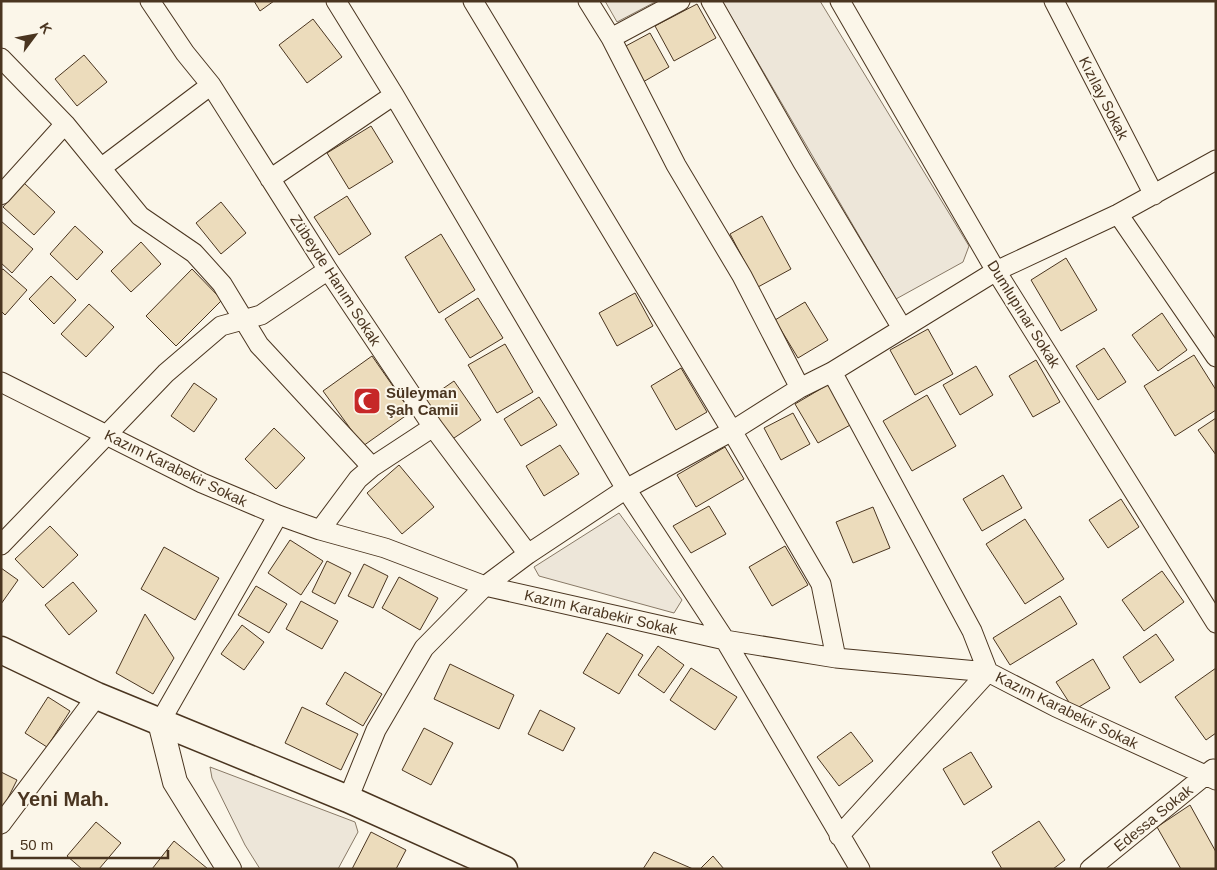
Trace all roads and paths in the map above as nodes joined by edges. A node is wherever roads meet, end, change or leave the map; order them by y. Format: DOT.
graph roads {
  1 [pos="150,1"];
  2 [pos="336,1"];
  3 [pos="473,1"];
  4 [pos="588,1"];
  5 [pos="680,1"];
  6 [pos="711,1"];
  7 [pos="840,1"];
  8 [pos="1054,1"];
  9 [pos="611,38"];
  10 [pos="1,58"];
  11 [pos="211,85"];
  12 [pos="394,95"];
  13 [pos="65,124"];
  14 [pos="1216,160"];
  15 [pos="101,168"];
  16 [pos="270,179"];
  17 [pos="1,195"];
  18 [pos="1154,195"];
  19 [pos="1118,214"];
  20 [pos="328,270"];
  21 [pos="996,270"];
  22 [pos="243,318"];
  23 [pos="902,328"];
  24 [pos="1216,357"];
  25 [pos="832,372"];
  26 [pos="1,382"];
  27 [pos="800,388"];
  28 [pos="433,427"];
  29 [pos="732,432"];
  30 [pos="107,434"];
  31 [pos="372,467"];
  32 [pos="626,489"];
  33 [pos="278,515"];
  34 [pos="320,530"];
  35 [pos="1,545"];
  36 [pos="528,554"];
  37 [pos="485,586"];
  38 [pos="1216,623"];
  39 [pos="725,640"];
  40 [pos="1,650"];
  41 [pos="836,658"];
  42 [pos="988,672"];
  43 [pos="97,696"];
  44 [pos="160,722"];
  45 [pos="1212,774"];
  46 [pos="348,799"];
  47 [pos="1,824"];
  48 [pos="839,836"];
  49 [pos="229,869"];
  50 [pos="504,869"];
  51 [pos="860,869"];
  52 [pos="1090,869"];
  1 -- 11 [label="street, Zübeyde Hanım Sokak"];
  2 -- 12 [label="street"];
  3 -- 29 [label="street"];
  4 -- 9 [label="street"];
  5 -- 9 [label="street"];
  6 -- 23 [label="street"];
  7 -- 21 [label="street, Dumlupınar Sokak"];
  8 -- 18 [label="street, Kızılay Sokak"];
  9 -- 27 [label="street"];
  10 -- 13 [label="street"];
  11 -- 15 [label="street"];
  11 -- 16 [label="street, Zübeyde Hanım Sokak"];
  12 -- 16 [label="street"];
  12 -- 32 [label="street"];
  13 -- 15 [label="street"];
  13 -- 17 [label="street"];
  14 -- 18 [label="street"];
  15 -- 22 [label="street"];
  16 -- 20 [label="street, Zübeyde Hanım Sokak"];
  18 -- 19 [label="street"];
  19 -- 21 [label="street"];
  19 -- 24 [label="street"];
  20 -- 22 [label="street"];
  20 -- 28 [label="street, Zübeyde Hanım Sokak"];
  21 -- 23 [label="street"];
  21 -- 38 [label="street, Dumlupınar Sokak"];
  22 -- 30 [label="street"];
  22 -- 31 [label="street"];
  23 -- 25 [label="street"];
  25 -- 27 [label="street"];
  25 -- 42 [label="street"];
  26 -- 30 [label="street, Kazım Karabekir Sokak"];
  27 -- 29 [label="street"];
  28 -- 31 [label="street"];
  28 -- 36 [label="street, Zübeyde Hanım Sokak"];
  29 -- 32 [label="street"];
  29 -- 41 [label="street"];
  30 -- 33 [label="street, Kazım Karabekir Sokak"];
  30 -- 35 [label="street"];
  31 -- 34 [label="street"];
  32 -- 36 [label="street"];
  32 -- 39 [label="street"];
  33 -- 34 [label="street, Kazım Karabekir Sokak"];
  33 -- 44 [label="street"];
  34 -- 37 [label="street, Kazım Karabekir Sokak"];
  36 -- 37 [label="street"];
  37 -- 39 [label="street, Kazım Karabekir Sokak"];
  37 -- 46 [label="street"];
  39 -- 41 [label="street, Kazım Karabekir Sokak"];
  39 -- 48 [label="street"];
  40 -- 43 [label="main road"];
  41 -- 42 [label="street, Kazım Karabekir Sokak"];
  42 -- 45 [label="street, Kazım Karabekir Sokak"];
  42 -- 48 [label="street"];
  43 -- 44 [label="main road"];
  43 -- 47 [label="street"];
  44 -- 46 [label="main road"];
  44 -- 49 [label="street"];
  45 -- 52 [label="street, Edessa Sokak"];
  46 -- 50 [label="main road"];
  48 -- 51 [label="street"];
}
